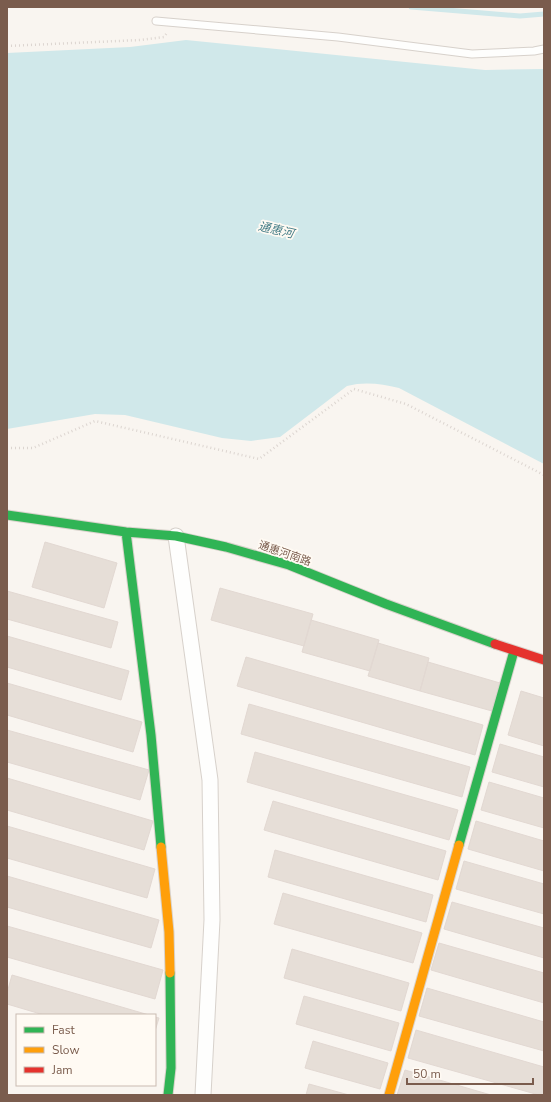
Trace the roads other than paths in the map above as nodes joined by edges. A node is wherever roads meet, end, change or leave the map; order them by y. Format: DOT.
graph roads {
  1 [pos="156,21"];
  2 [pos="544,49"];
  3 [pos="7,516"];
  4 [pos="126,532"];
  5 [pos="176,536"];
  6 [pos="514,651"];
  7 [pos="544,660"];
  8 [pos="168,1095"];
  9 [pos="203,1095"];
  10 [pos="389,1095"];
  1 -- 2 [label="lane"];
  3 -- 4 [label="street, 通惠河南路"];
  4 -- 5 [label="street, 通惠河南路"];
  4 -- 8 [label="street"];
  5 -- 6 [label="street, 通惠河南路"];
  5 -- 9 [label="street"];
  6 -- 7 [label="street, 通惠河南路"];
  6 -- 10 [label="street"];
}
